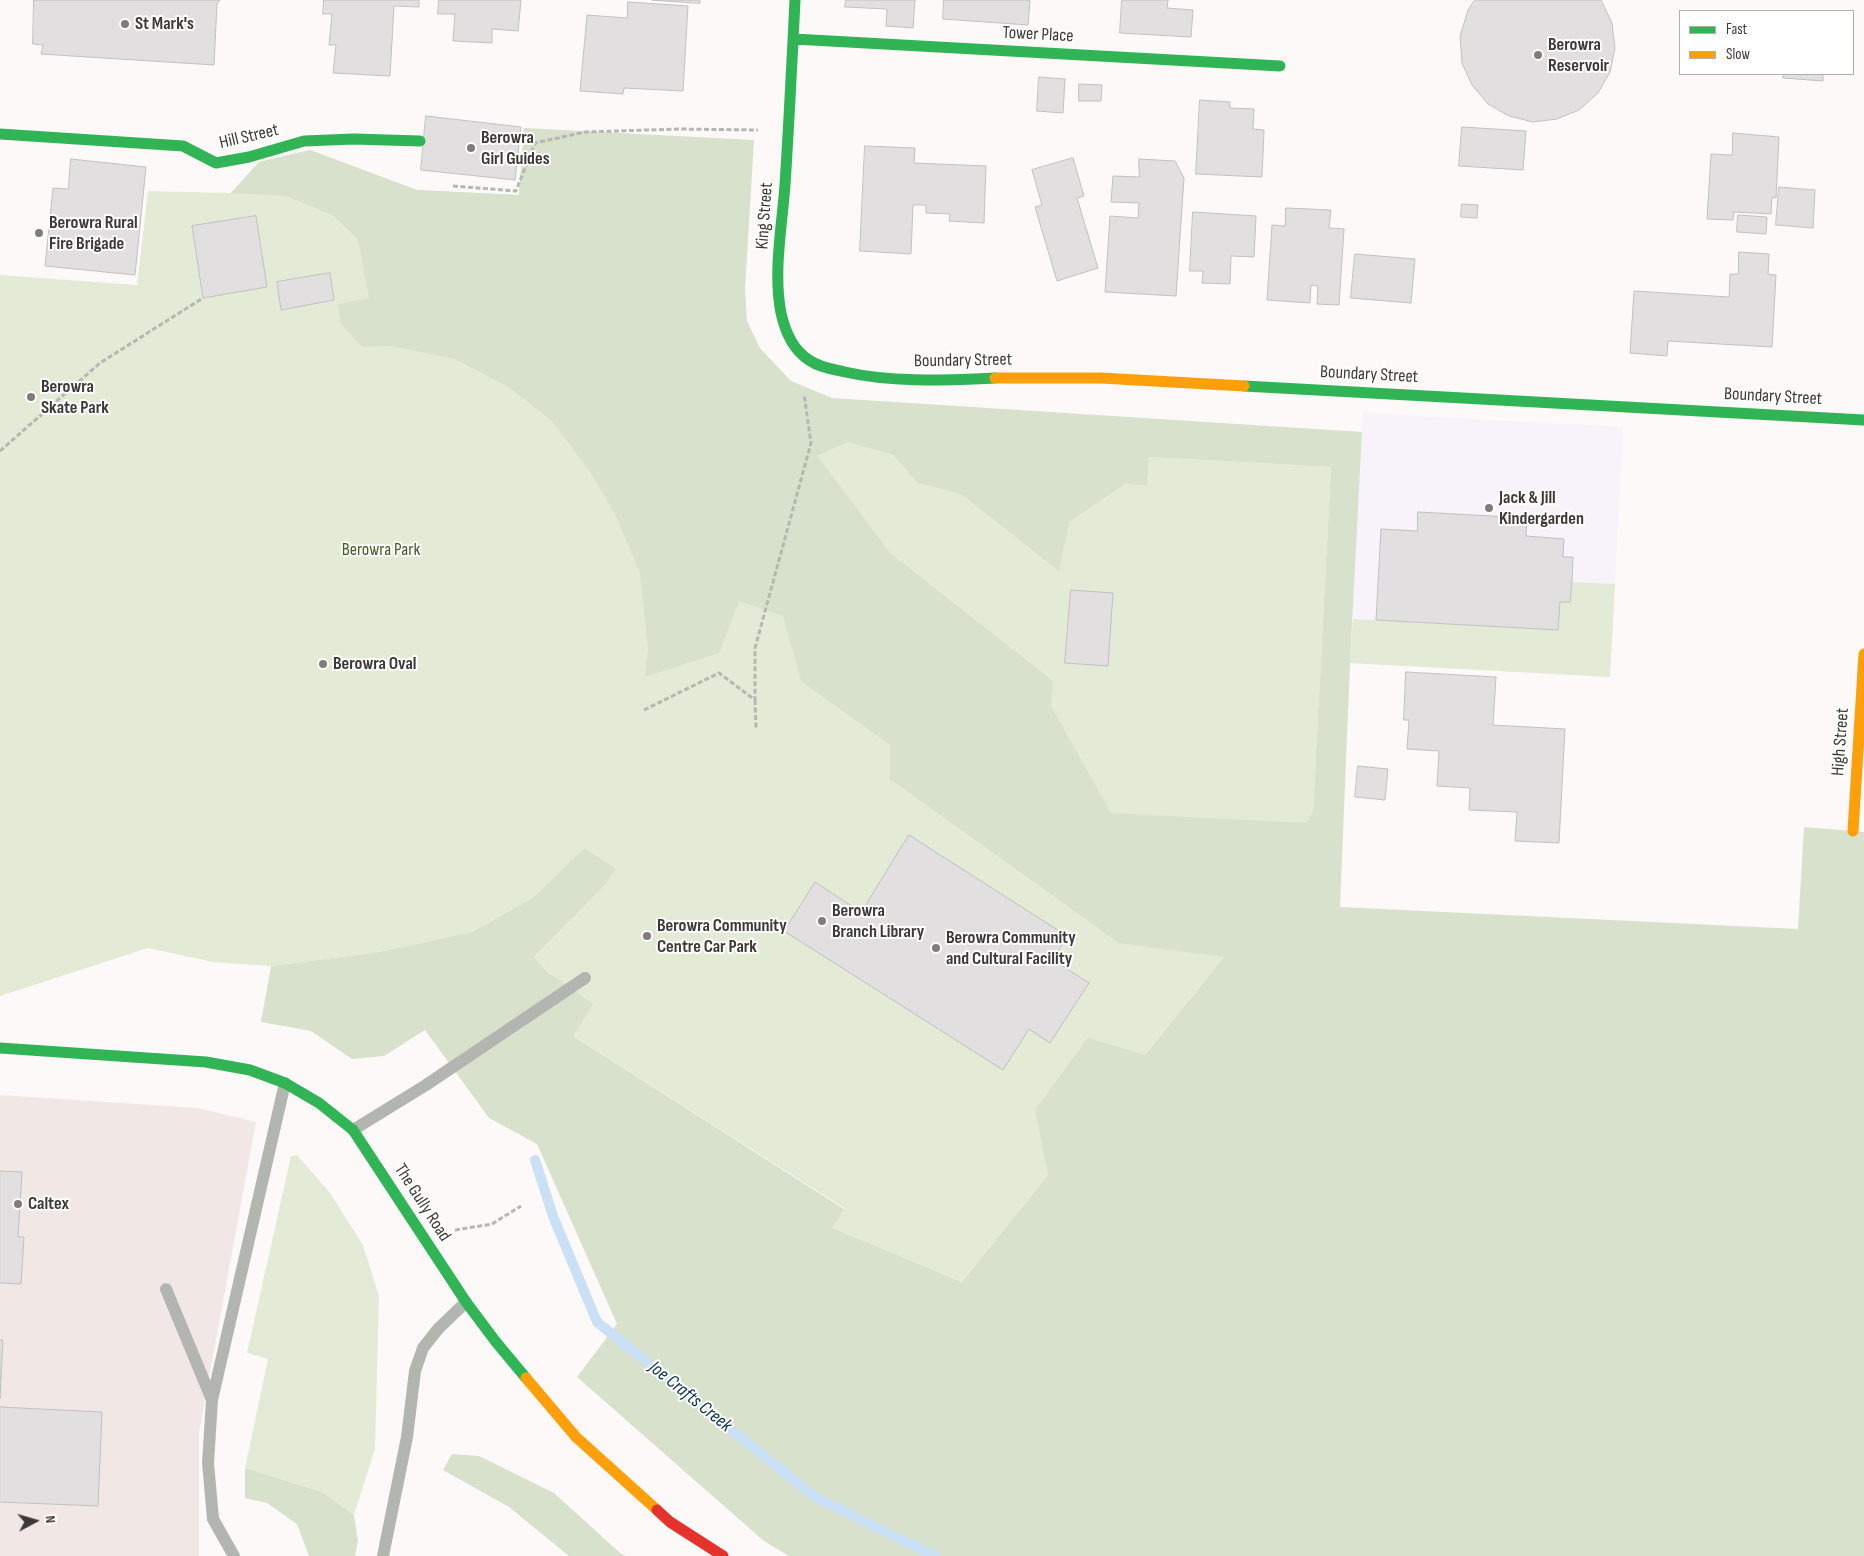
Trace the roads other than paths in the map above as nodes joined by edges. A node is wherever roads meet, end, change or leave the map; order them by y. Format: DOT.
graph roads {
  1 [pos="795,0"];
  2 [pos="794,39"];
  3 [pos="1280,66"];
  4 [pos="0,134"];
  5 [pos="420,141"];
  6 [pos="872,377"];
  7 [pos="1864,420"];
  8 [pos="1864,654"];
  9 [pos="1852,831"];
  10 [pos="585,978"];
  11 [pos="0,1048"];
  12 [pos="285,1083"];
  13 [pos="353,1130"];
  14 [pos="166,1289"];
  15 [pos="466,1302"];
  16 [pos="212,1400"];
  17 [pos="234,1556"];
  18 [pos="383,1556"];
  19 [pos="723,1556"];
  1 -- 2 [label="street, King Street"];
  2 -- 3 [label="street, Tower Place"];
  2 -- 6 [label="street, King Street"];
  4 -- 5 [label="street, Hill Street"];
  6 -- 7 [label="street, Boundary Street"];
  8 -- 9 [label="street, High Street"];
  10 -- 13 [label="lane"];
  11 -- 12 [label="street, The Gully Road"];
  12 -- 13 [label="street, The Gully Road"];
  12 -- 16 [label="lane"];
  13 -- 15 [label="street, The Gully Road"];
  14 -- 16 [label="lane"];
  15 -- 18 [label="lane"];
  15 -- 19 [label="street, The Gully Road"];
  16 -- 17 [label="lane"];
}
